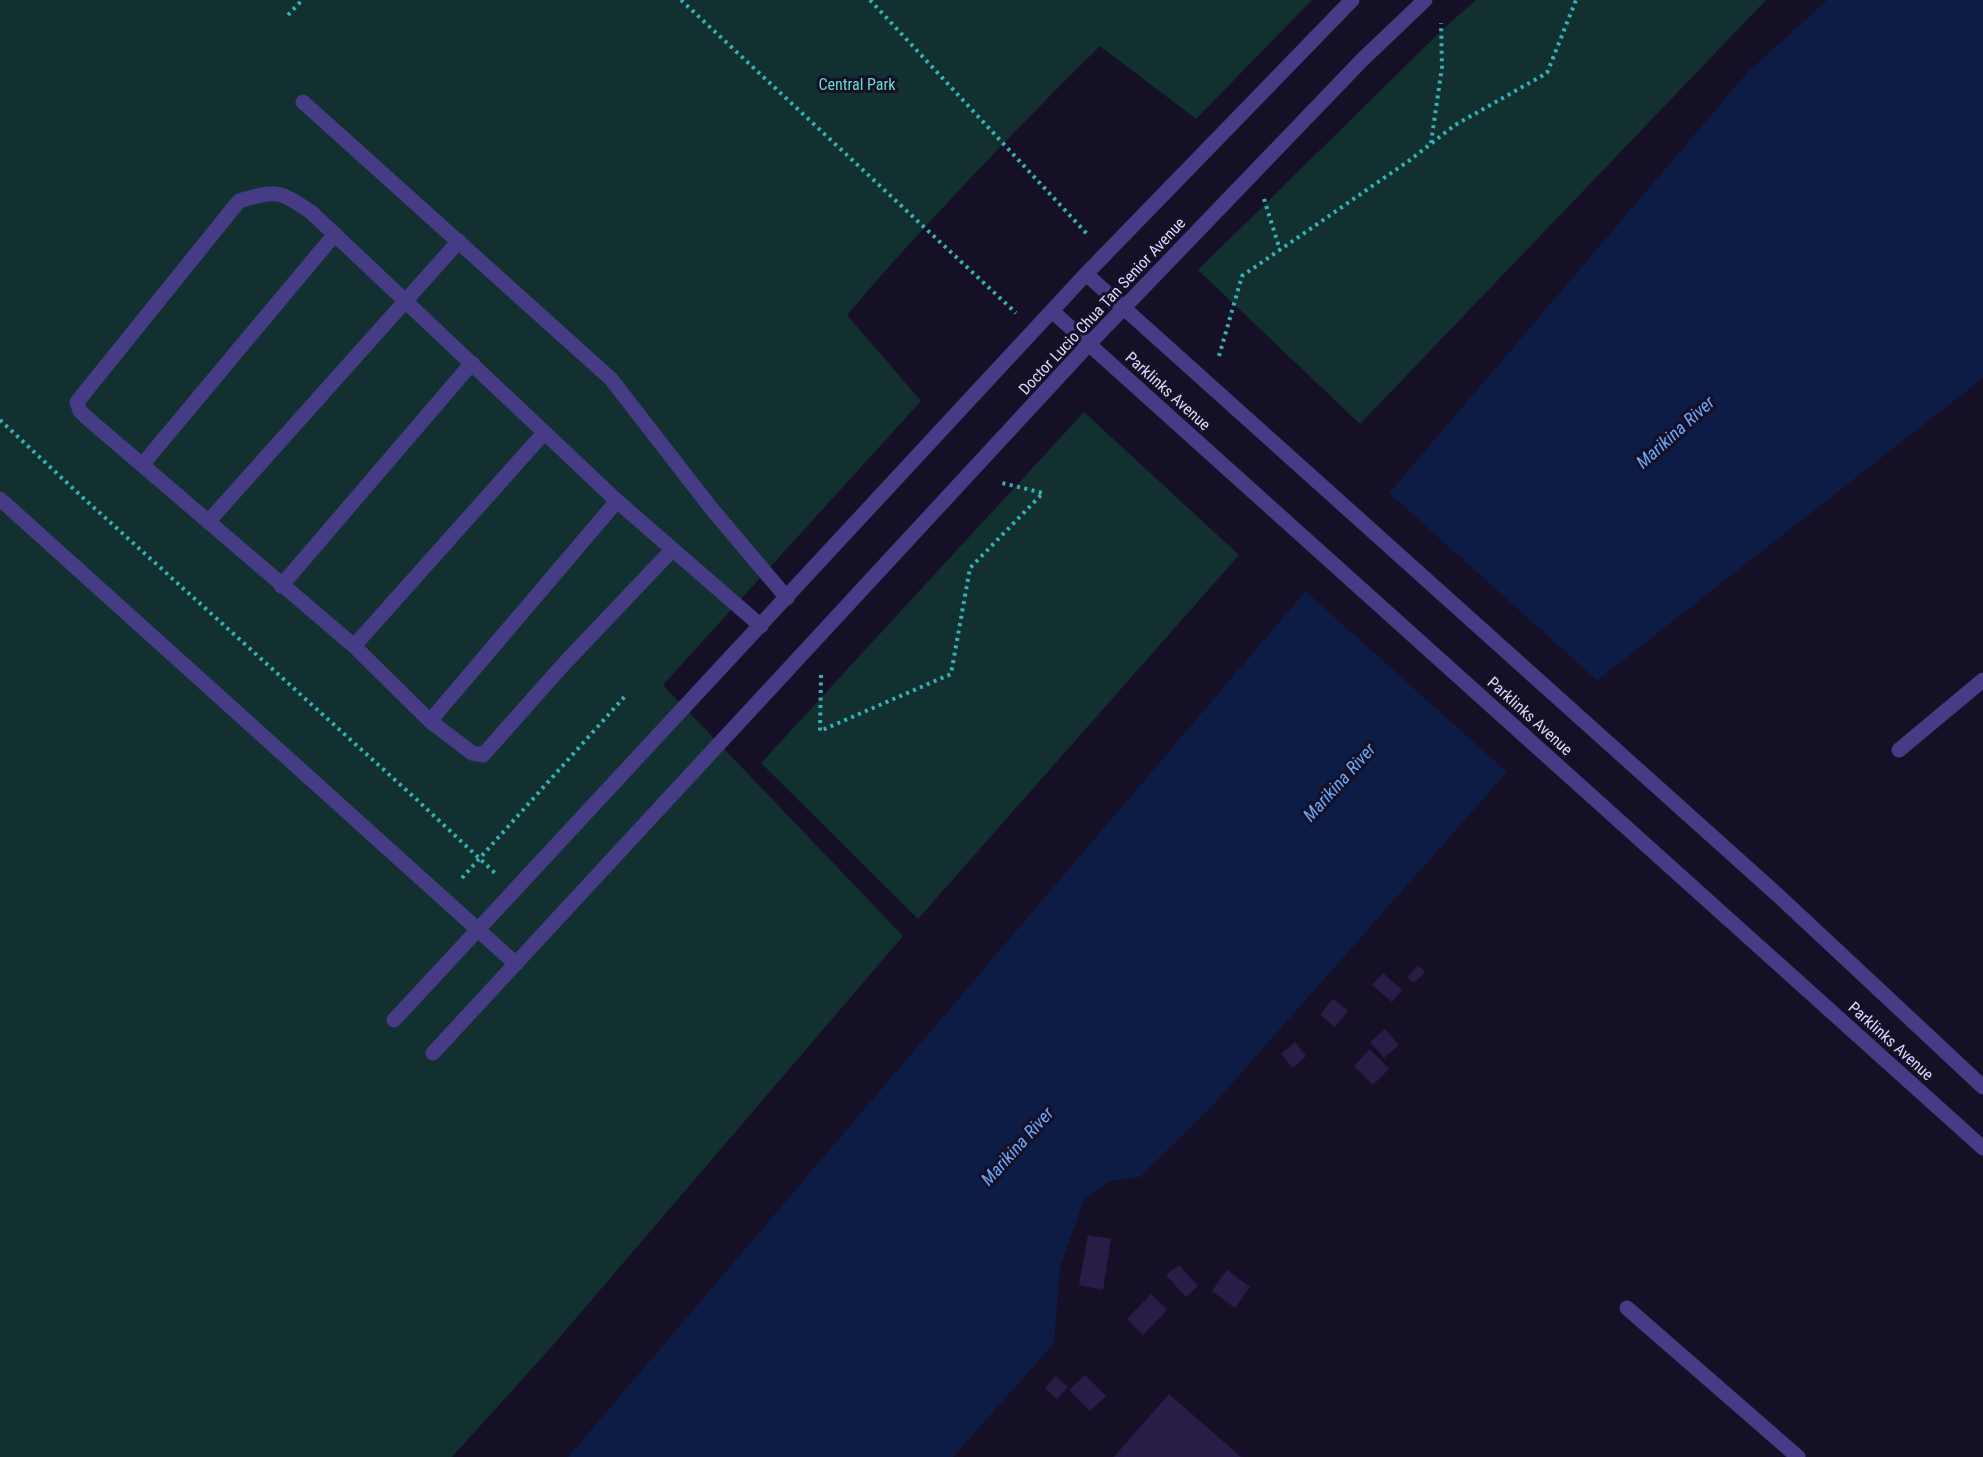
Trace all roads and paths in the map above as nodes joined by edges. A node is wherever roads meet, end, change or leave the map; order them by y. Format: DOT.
graph roads {
  1 [pos="302,0"];
  2 [pos="681,0"];
  3 [pos="870,0"];
  4 [pos="1352,0"];
  5 [pos="1425,0"];
  6 [pos="1576,0"];
  7 [pos="288,15"];
  8 [pos="1441,22"];
  9 [pos="303,102"];
  10 [pos="1431,144"];
  11 [pos="1256,171"];
  12 [pos="335,234"];
  13 [pos="459,241"];
  14 [pos="1280,250"];
  15 [pos="1105,254"];
  16 [pos="1086,274"];
  17 [pos="404,300"];
  18 [pos="1124,308"];
  19 [pos="1052,311"];
  20 [pos="1034,330"];
  21 [pos="1089,344"];
  22 [pos="472,363"];
  23 [pos="1211,386"];
  24 [pos="0,420"];
  25 [pos="544,433"];
  26 [pos="142,465"];
  27 [pos="968,475"];
  28 [pos="0,499"];
  29 [pos="617,501"];
  30 [pos="208,522"];
  31 [pos="672,550"];
  32 [pos="281,586"];
  33 [pos="787,598"];
  34 [pos="761,626"];
  35 [pos="816,639"];
  36 [pos="354,646"];
  37 [pos="1983,680"];
  38 [pos="627,694"];
  39 [pos="430,721"];
  40 [pos="1899,750"];
  41 [pos="479,859"];
  42 [pos="513,891"];
  43 [pos="443,899"];
  44 [pos="477,930"];
  45 [pos="516,964"];
  46 [pos="394,1020"];
  47 [pos="433,1053"];
  48 [pos="1983,1087"];
  49 [pos="1983,1148"];
  50 [pos="1628,1308"];
  51 [pos="1798,1457"];
  1 -- 7 [label="path"];
  2 -- 20 [label="path"];
  3 -- 15 [label="path"];
  4 -- 15 [label="lane, Doctor Lucio Chua Tan Senior Avenue"];
  5 -- 11 [label="lane, Doctor Lucio Chua Tan Senior Avenue"];
  6 -- 10 [label="path"];
  8 -- 10 [label="path"];
  9 -- 13 [label="lane"];
  10 -- 14 [label="path"];
  11 -- 14 [label="path"];
  11 -- 18 [label="lane, Doctor Lucio Chua Tan Senior Avenue"];
  12 -- 17 [label="lane"];
  12 -- 26 [label="lane"];
  12 -- 26 [label="lane"];
  13 -- 17 [label="lane"];
  13 -- 33 [label="lane"];
  14 -- 23 [label="path"];
  15 -- 16 [label="lane, Doctor Lucio Chua Tan Senior Avenue"];
  16 -- 18 [label="lane, Parklinks Avenue"];
  16 -- 19 [label="lane, Doctor Lucio Chua Tan Senior Avenue"];
  17 -- 22 [label="lane"];
  17 -- 30 [label="lane"];
  18 -- 21 [label="lane, Doctor Lucio Chua Tan Senior Avenue"];
  18 -- 23 [label="lane, Parklinks Avenue"];
  19 -- 20 [label="lane, Doctor Lucio Chua Tan Senior Avenue"];
  19 -- 21 [label="lane, Parklinks Avenue"];
  20 -- 33 [label="lane, Doctor Lucio Chua Tan Senior Avenue"];
  21 -- 27 [label="lane, Doctor Lucio Chua Tan Senior Avenue"];
  21 -- 49 [label="lane, Parklinks Avenue"];
  22 -- 25 [label="lane"];
  22 -- 32 [label="lane"];
  23 -- 48 [label="lane, Parklinks Avenue"];
  24 -- 41 [label="path"];
  25 -- 29 [label="lane"];
  25 -- 36 [label="lane"];
  26 -- 30 [label="lane"];
  27 -- 35 [label="lane, Doctor Lucio Chua Tan Senior Avenue"];
  27 -- 35 [label="path"];
  28 -- 43 [label="lane"];
  29 -- 31 [label="lane"];
  29 -- 39 [label="lane"];
  30 -- 32 [label="lane"];
  31 -- 34 [label="lane"];
  31 -- 39 [label="lane"];
  32 -- 36 [label="lane"];
  33 -- 34 [label="lane, Doctor Lucio Chua Tan Senior Avenue"];
  34 -- 42 [label="lane, Doctor Lucio Chua Tan Senior Avenue"];
  35 -- 45 [label="lane, Doctor Lucio Chua Tan Senior Avenue"];
  36 -- 39 [label="lane"];
  37 -- 40 [label="lane"];
  38 -- 41 [label="path"];
  41 -- 42 [label="path"];
  41 -- 43 [label="path"];
  42 -- 44 [label="lane, Doctor Lucio Chua Tan Senior Avenue"];
  43 -- 44 [label="lane"];
  44 -- 45 [label="lane"];
  44 -- 46 [label="lane, Doctor Lucio Chua Tan Senior Avenue"];
  45 -- 47 [label="lane, Doctor Lucio Chua Tan Senior Avenue"];
  50 -- 51 [label="lane"];
}
